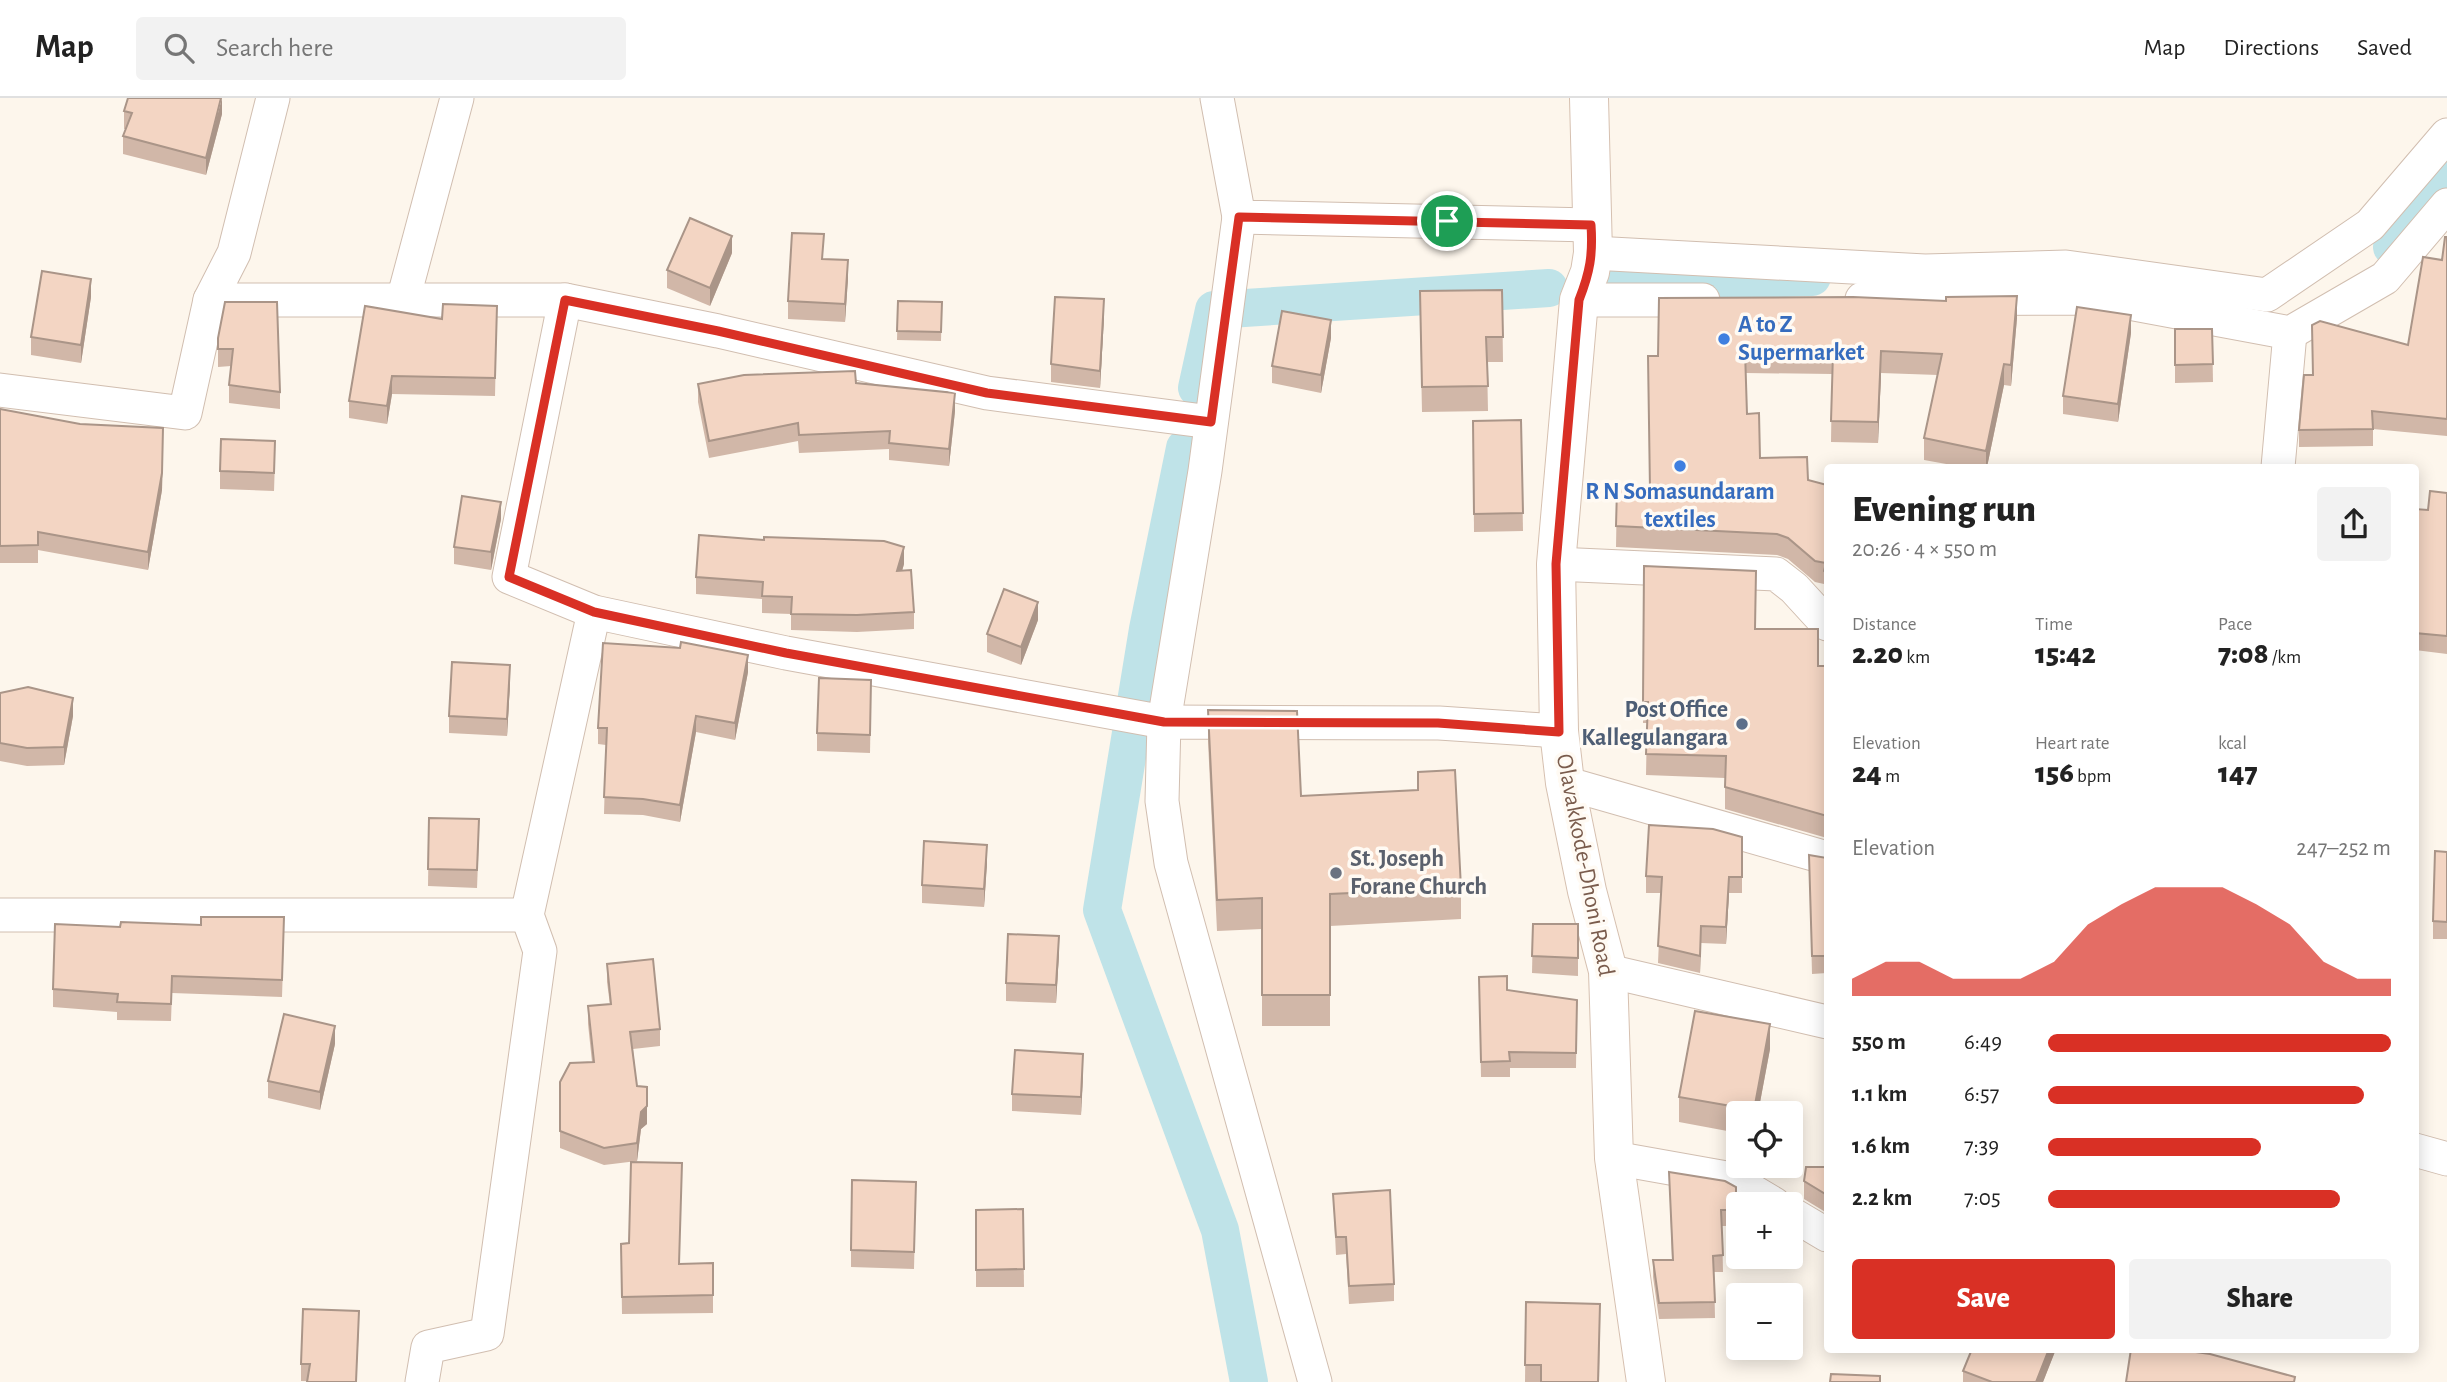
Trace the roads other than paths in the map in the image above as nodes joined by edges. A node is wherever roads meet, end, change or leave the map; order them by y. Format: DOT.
graph roads {
  1 [pos="273,98"];
  2 [pos="457,98"];
  3 [pos="1217,98"];
  4 [pos="1589,98"];
  5 [pos="2447,135"];
  6 [pos="2447,205"];
  7 [pos="1238,222"];
  8 [pos="1592,239"];
  9 [pos="1827,299"];
  10 [pos="210,300"];
  11 [pos="404,300"];
  12 [pos="565,300"];
  13 [pos="1579,300"];
  14 [pos="1731,300"];
  15 [pos="2290,332"];
  16 [pos="0,390"];
  17 [pos="1213,406"];
  18 [pos="2278,464"];
  19 [pos="1556,564"];
  20 [pos="594,612"];
  21 [pos="1824,621"];
  22 [pos="1164,722"];
  23 [pos="1559,732"];
  24 [pos="1565,783"];
  25 [pos="1824,857"];
  26 [pos="0,915"];
  27 [pos="527,915"];
  28 [pos="1608,971"];
  29 [pos="1824,1021"];
  30 [pos="2419,1151"];
  31 [pos="1614,1158"];
  32 [pos="2447,1159"];
  33 [pos="1754,1192"];
  34 [pos="1803,1221"];
  35 [pos="1824,1233"];
  36 [pos="422,1382"];
  37 [pos="1315,1382"];
  38 [pos="1646,1382"];
  1 -- 10 [label="street"];
  2 -- 11 [label="street"];
  3 -- 7 [label="street"];
  4 -- 8 [label="main road, Olavakkode-Dhoni Road"];
  5 -- 8 [label="street"];
  6 -- 15 [label="street"];
  7 -- 8 [label="street"];
  7 -- 17 [label="street"];
  8 -- 13 [label="main road, Olavakkode-Dhoni Road"];
  9 -- 15 [label="street"];
  10 -- 11 [label="street"];
  10 -- 16 [label="street"];
  11 -- 12 [label="street"];
  12 -- 17 [label="street"];
  12 -- 20 [label="street"];
  13 -- 14 [label="street"];
  13 -- 19 [label="main road, Olavakkode-Dhoni Road"];
  15 -- 18 [label="street"];
  17 -- 22 [label="street"];
  19 -- 21 [label="street"];
  19 -- 23 [label="main road, Olavakkode-Dhoni Road"];
  20 -- 22 [label="street"];
  20 -- 27 [label="street"];
  22 -- 23 [label="street"];
  22 -- 37 [label="street"];
  23 -- 24 [label="main road, Olavakkode-Dhoni Road"];
  24 -- 25 [label="street"];
  24 -- 28 [label="main road, Olavakkode-Dhoni Road"];
  26 -- 27 [label="street"];
  27 -- 36 [label="street"];
  28 -- 29 [label="street"];
  28 -- 31 [label="main road, Olavakkode-Dhoni Road"];
  30 -- 32 [label="street"];
  31 -- 33 [label="street"];
  31 -- 38 [label="main road, Olavakkode-Dhoni Road"];
  34 -- 35 [label="street"];
}
